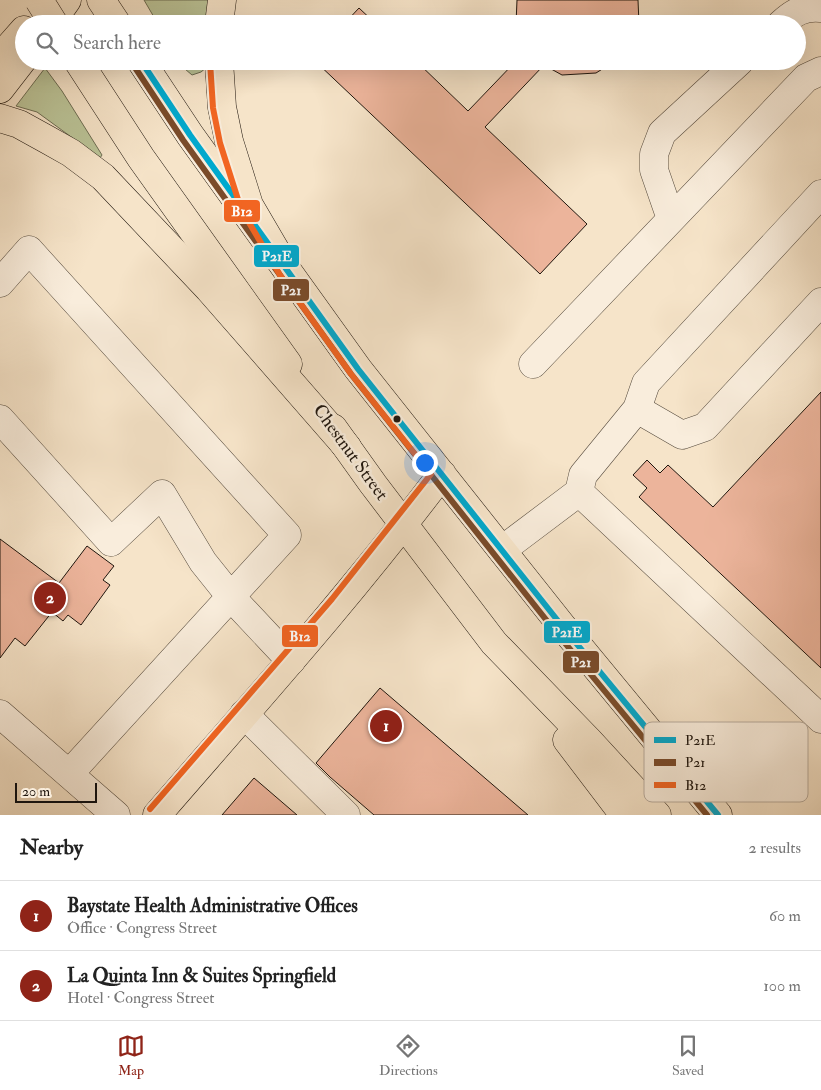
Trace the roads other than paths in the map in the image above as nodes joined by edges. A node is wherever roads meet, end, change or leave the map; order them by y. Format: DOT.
graph roads {
  1 [pos="39,0"];
  2 [pos="52,0"];
  3 [pos="67,0"];
  4 [pos="101,0"];
  5 [pos="222,0"];
  6 [pos="821,8"];
  7 [pos="38,15"];
  8 [pos="48,15"];
  9 [pos="56,15"];
  10 [pos="111,15"];
  11 [pos="220,15"];
  12 [pos="790,15"];
  13 [pos="15,40"];
  14 [pos="0,57"];
  15 [pos="15,69"];
  16 [pos="84,70"];
  17 [pos="147,70"];
  18 [pos="220,70"];
  19 [pos="730,70"];
  20 [pos="821,71"];
  21 [pos="0,88"];
  22 [pos="0,118"];
  23 [pos="821,194"];
  24 [pos="671,219"];
  25 [pos="287,270"];
  26 [pos="0,283"];
  27 [pos="821,302"];
  28 [pos="533,364"];
  29 [pos="637,409"];
  30 [pos="0,419"];
  31 [pos="347,447"];
  32 [pos="442,474"];
  33 [pos="579,492"];
  34 [pos="404,524"];
  35 [pos="502,550"];
  36 [pos="231,597"];
  37 [pos="494,643"];
  38 [pos="291,661"];
  39 [pos="0,714"];
  40 [pos="244,714"];
  41 [pos="821,719"];
  42 [pos="644,724"];
  43 [pos="69,774"];
  44 [pos="644,801"];
  45 [pos="645,802"];
  46 [pos="707,802"];
  47 [pos="116,815"];
  48 [pos="157,815"];
  49 [pos="346,815"];
  50 [pos="624,815"];
  51 [pos="657,815"];
  52 [pos="718,815"];
  1 -- 8 [label="main road, bridge"];
  2 -- 7 [label="main road"];
  3 -- 9 [label="main road"];
  4 -- 10 [label="main road"];
  5 -- 11 [label="main road"];
  6 -- 12 [label="lane"];
  13 -- 14 [label="main road"];
  15 -- 21 [label="main road"];
  16 -- 31 [label="main road, Chestnut Street"];
  17 -- 25 [label="main road"];
  18 -- 25 [label="main road"];
  19 -- 24 [label="lane"];
  20 -- 24 [label="lane"];
  22 -- 31 [label="main road"];
  23 -- 29 [label="lane"];
  24 -- 28 [label="lane"];
  25 -- 32 [label="main road"];
  26 -- 36 [label="lane"];
  27 -- 29 [label="lane"];
  29 -- 33 [label="lane"];
  30 -- 36 [label="lane"];
  31 -- 34 [label="main road, Chestnut Street"];
  32 -- 34 [label="main road"];
  32 -- 35 [label="main road"];
  33 -- 35 [label="lane"];
  33 -- 41 [label="lane"];
  34 -- 37 [label="main road, Chestnut Street"];
  34 -- 38 [label="main road"];
  35 -- 42 [label="main road"];
  36 -- 38 [label="lane"];
  36 -- 43 [label="lane"];
  37 -- 44 [label="main road, Chestnut Street"];
  37 -- 50 [label="main road"];
  38 -- 40 [label="main road"];
  39 -- 43 [label="lane"];
  40 -- 48 [label="main road"];
  40 -- 49 [label="lane"];
  43 -- 47 [label="lane"];
  45 -- 51 [label="main road, Chestnut Street"];
  46 -- 52 [label="main road"];
}
